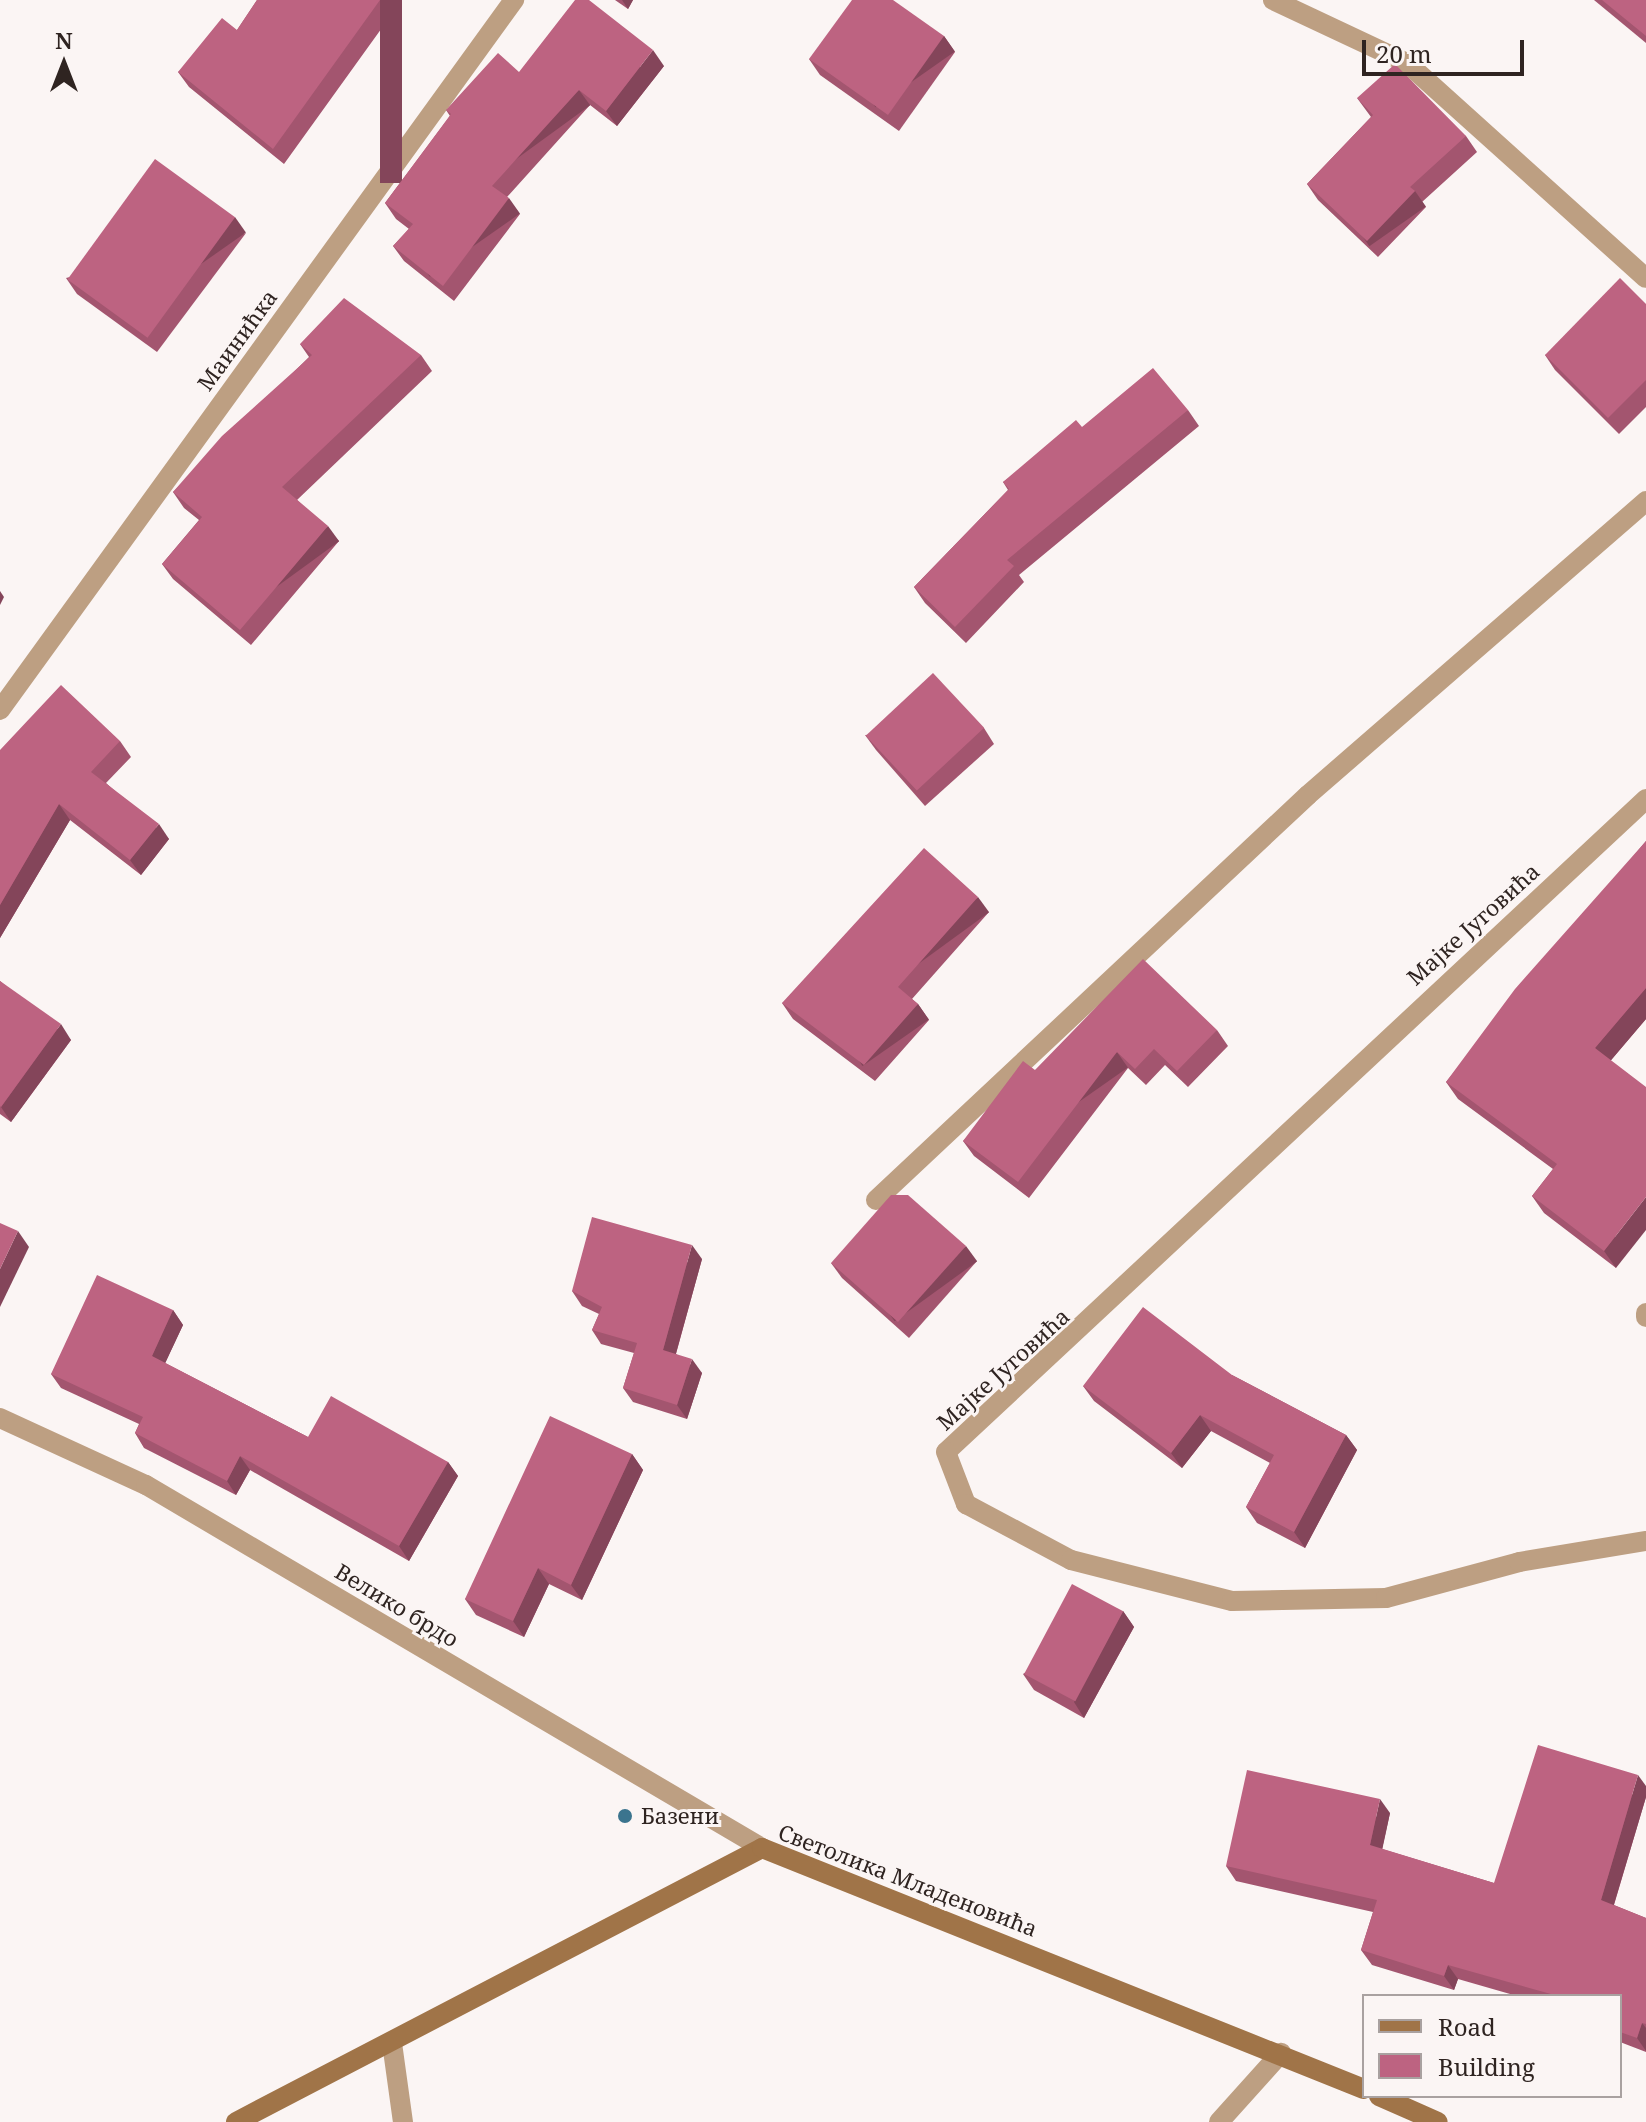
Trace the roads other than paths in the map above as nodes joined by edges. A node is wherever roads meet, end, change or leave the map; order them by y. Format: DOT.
graph roads {
  1 [pos="514,0"];
  2 [pos="1273,0"];
  3 [pos="1646,278"];
  4 [pos="1646,501"];
  5 [pos="0,710"];
  6 [pos="1646,799"];
  7 [pos="876,1200"];
  8 [pos="0,1418"];
  9 [pos="1646,1541"];
  10 [pos="762,1848"];
  11 [pos="392,2043"];
  12 [pos="1281,2053"];
  13 [pos="1362,2088"];
  14 [pos="1384,2098"];
  15 [pos="236,2122"];
  16 [pos="403,2122"];
  17 [pos="1219,2122"];
  18 [pos="1438,2122"];
  1 -- 5 [label="street, Маинићка"];
  2 -- 3 [label="street"];
  4 -- 7 [label="street"];
  6 -- 9 [label="street, Мајке Југовића"];
  8 -- 10 [label="street, Велико брдо"];
  10 -- 11 [label="street, Светолика Младеновића"];
  10 -- 12 [label="street, Светолика Младеновића"];
  11 -- 15 [label="street, Светолика Младеновића"];
  11 -- 16 [label="street"];
  12 -- 13 [label="street, Светолика Младеновића"];
  12 -- 17 [label="street"];
  14 -- 18 [label="street"];
}
